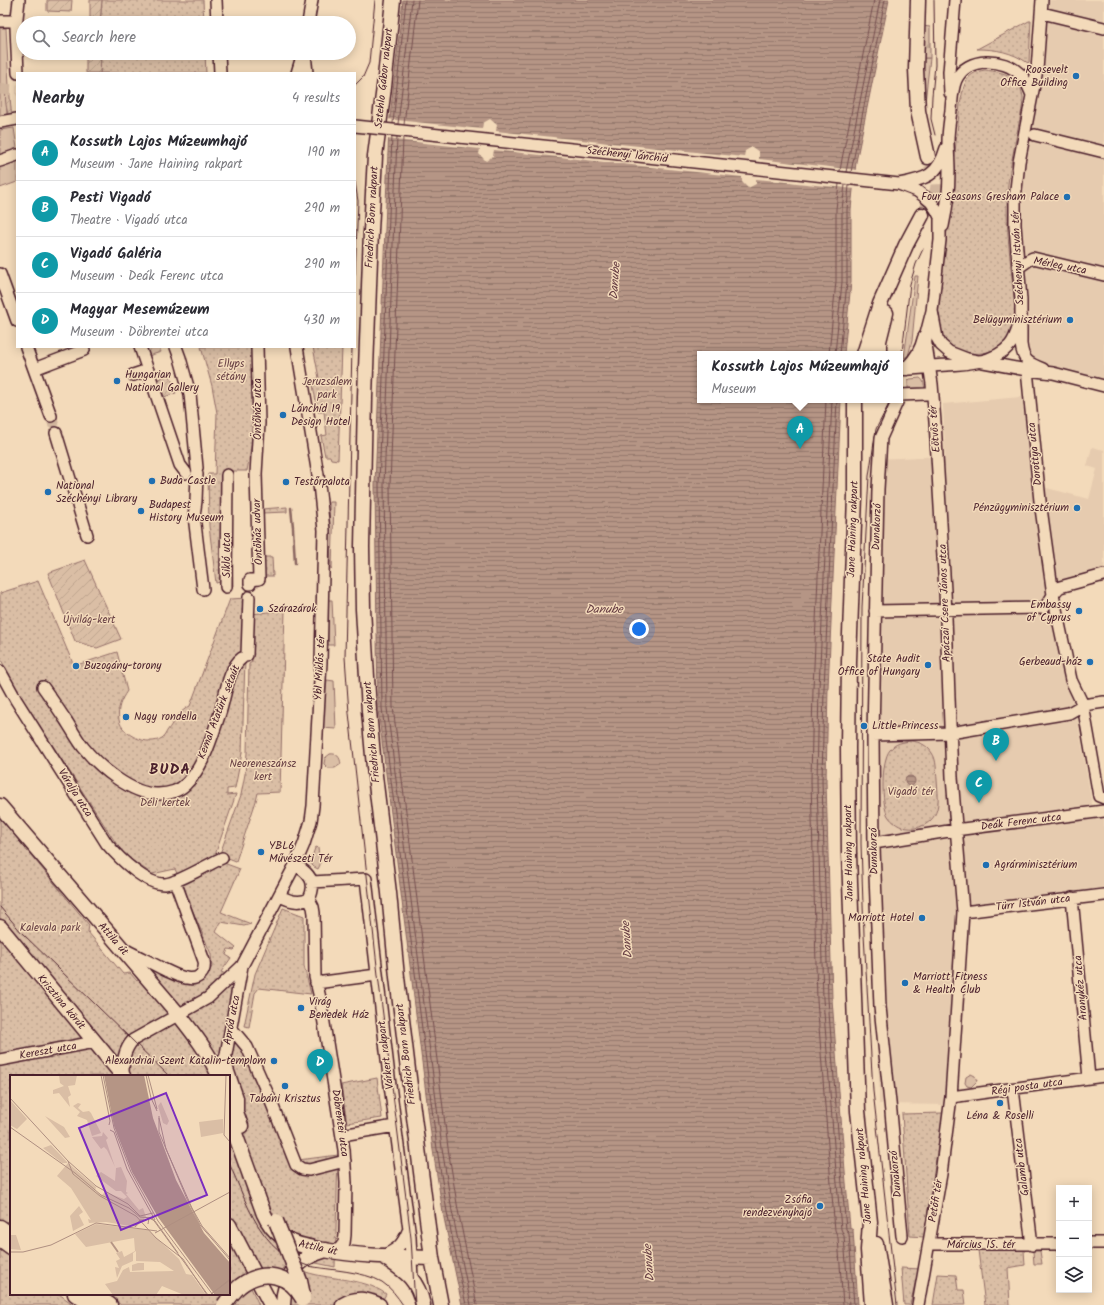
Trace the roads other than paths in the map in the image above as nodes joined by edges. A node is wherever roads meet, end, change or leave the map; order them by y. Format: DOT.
graph roads {
  1 [pos="20,0"];
  2 [pos="216,0"];
  3 [pos="312,0"];
  4 [pos="393,0"];
  5 [pos="918,0"];
  6 [pos="955,0"];
  7 [pos="1042,0"];
  8 [pos="1042,13"];
  9 [pos="17,16"];
  10 [pos="217,16"];
  11 [pos="309,16"];
  12 [pos="0,21"];
  13 [pos="16,21"];
  14 [pos="1104,28"];
  15 [pos="18,60"];
  16 [pos="219,60"];
  17 [pos="302,60"];
  18 [pos="305,60"];
  19 [pos="18,72"];
  20 [pos="220,72"];
  21 [pos="297,72"];
  22 [pos="307,72"];
  23 [pos="1032,95"];
  24 [pos="952,100"];
  25 [pos="16,119"];
  26 [pos="0,122"];
  27 [pos="356,126"];
  28 [pos="1035,135"];
  29 [pos="948,140"];
  30 [pos="1104,152"];
  31 [pos="16,155"];
  32 [pos="375,156"];
  33 [pos="928,157"];
  34 [pos="0,161"];
  35 [pos="899,184"];
  36 [pos="922,215"];
  37 [pos="940,240"];
  38 [pos="1019,267"];
  39 [pos="894,272"];
  40 [pos="0,274"];
  41 [pos="1104,275"];
  42 [pos="932,311"];
  43 [pos="16,318"];
  44 [pos="1021,321"];
  45 [pos="925,338"];
  46 [pos="26,348"];
  47 [pos="140,348"];
  48 [pos="176,348"];
  49 [pos="257,348"];
  50 [pos="297,348"];
  51 [pos="84,350"];
  52 [pos="865,351"];
  53 [pos="879,351"];
  54 [pos="982,362"];
  55 [pos="950,365"];
  56 [pos="930,366"];
  57 [pos="904,368"];
  58 [pos="34,369"];
  59 [pos="148,370"];
  60 [pos="1027,370"];
  61 [pos="1053,373"];
  62 [pos="133,374"];
  63 [pos="932,384"];
  64 [pos="1104,386"];
  65 [pos="926,394"];
  66 [pos="903,395"];
  67 [pos="854,403"];
  68 [pos="862,403"];
  69 [pos="897,403"];
  70 [pos="51,416"];
  71 [pos="854,418"];
  72 [pos="56,434"];
  73 [pos="190,471"];
  74 [pos="256,472"];
  75 [pos="938,474"];
  76 [pos="227,475"];
  77 [pos="87,535"];
  78 [pos="1104,575"];
  79 [pos="250,584"];
  80 [pos="226,586"];
  81 [pos="203,589"];
  82 [pos="1053,595"];
  83 [pos="249,597"];
  84 [pos="879,611"];
  85 [pos="946,611"];
  86 [pos="0,671"];
  87 [pos="43,687"];
  88 [pos="1104,702"];
  89 [pos="1083,705"];
  90 [pos="950,733"];
  91 [pos="873,735"];
  92 [pos="1104,798"];
  93 [pos="0,806"];
  94 [pos="1104,811"];
  95 [pos="955,830"];
  96 [pos="874,843"];
  97 [pos="222,858"];
  98 [pos="295,865"];
  99 [pos="175,881"];
  100 [pos="287,882"];
  101 [pos="312,882"];
  102 [pos="1104,895"];
  103 [pos="280,896"];
  104 [pos="1072,898"];
  105 [pos="309,899"];
  106 [pos="963,912"];
  107 [pos="0,927"];
  108 [pos="120,946"];
  109 [pos="242,966"];
  110 [pos="377,975"];
  111 [pos="316,983"];
  112 [pos="179,1015"];
  113 [pos="231,1028"];
  114 [pos="95,1042"];
  115 [pos="0,1060"];
  116 [pos="225,1060"];
  117 [pos="122,1075"];
  118 [pos="123,1075"];
  119 [pos="217,1075"];
  120 [pos="228,1075"];
  121 [pos="1104,1076"];
  122 [pos="1089,1078"];
  123 [pos="230,1081"];
  124 [pos="1013,1089"];
  125 [pos="951,1097"];
  126 [pos="230,1105"];
  127 [pos="234,1123"];
  128 [pos="395,1126"];
  129 [pos="342,1135"];
  130 [pos="345,1161"];
  131 [pos="870,1222"];
  132 [pos="0,1227"];
  133 [pos="230,1227"];
  134 [pos="408,1231"];
  135 [pos="10,1234"];
  136 [pos="902,1236"];
  137 [pos="0,1240"];
  138 [pos="1104,1243"];
  139 [pos="929,1244"];
  140 [pos="1056,1244"];
  141 [pos="1092,1244"];
  142 [pos="1032,1245"];
  143 [pos="10,1247"];
  144 [pos="336,1252"];
  145 [pos="381,1256"];
  146 [pos="412,1258"];
  147 [pos="432,1258"];
  148 [pos="412,1279"];
  149 [pos="77,1295"];
  150 [pos="95,1295"];
  151 [pos="304,1302"];
  152 [pos="92,1305"];
  153 [pos="110,1305"];
  154 [pos="224,1305"];
  155 [pos="271,1305"];
  156 [pos="283,1305"];
  157 [pos="343,1305"];
  158 [pos="379,1305"];
  159 [pos="423,1305"];
  160 [pos="441,1305"];
  161 [pos="872,1305"];
  162 [pos="886,1305"];
  163 [pos="918,1305"];
  1 -- 9 [label="street"];
  2 -- 10 [label="street"];
  3 -- 11 [label="street"];
  4 -- 32 [label="main road, Sztehlo Gábor rakpart"];
  5 -- 33 [label="main road"];
  6 -- 24 [label="street"];
  7 -- 8 [label="street, Széchenyi István tér"];
  8 -- 14 [label="street"];
  8 -- 23 [label="street, Széchenyi István tér"];
  12 -- 13 [label="street"];
  15 -- 19 [label="street"];
  16 -- 20 [label="street"];
  17 -- 21 [label="street"];
  18 -- 22 [label="street"];
  23 -- 24 [label="street"];
  23 -- 38 [label="street, Széchenyi István tér"];
  24 -- 29 [label="street"];
  25 -- 26 [label="street"];
  27 -- 35 [label="street, Széchenyi lánchíd, bridge"];
  28 -- 30 [label="street"];
  29 -- 35 [label="street, Széchenyi lánchíd"];
  29 -- 37 [label="street"];
  31 -- 34 [label="street"];
  32 -- 147 [label="main road, Friedrich Born rakpart"];
  35 -- 37 [label="street, Széchenyi lánchíd"];
  36 -- 39 [label="main road"];
  37 -- 42 [label="street"];
  38 -- 41 [label="street, Mérleg utca"];
  38 -- 44 [label="street, Széchenyi István tér"];
  39 -- 52 [label="main road"];
  39 -- 53 [label="main road"];
  40 -- 43 [label="street"];
  42 -- 45 [label="street"];
  42 -- 54 [label="street"];
  44 -- 54 [label="street"];
  44 -- 61 [label="street, Széchenyi István tér"];
  45 -- 56 [label="street, Eötvös tér"];
  45 -- 57 [label="main road"];
  46 -- 58 [label="street"];
  47 -- 59 [label="street"];
  48 -- 73 [label="street"];
  49 -- 74 [label="street, Öntőház utca"];
  50 -- 98 [label="street, Ybl Miklós tér"];
  51 -- 58 [label="street"];
  54 -- 55 [label="street"];
  54 -- 60 [label="street"];
  55 -- 56 [label="street"];
  55 -- 63 [label="street"];
  56 -- 57 [label="main road"];
  56 -- 63 [label="street, Eötvös tér"];
  58 -- 70 [label="street"];
  59 -- 62 [label="street"];
  59 -- 73 [label="street"];
  60 -- 61 [label="street"];
  60 -- 82 [label="street, Dorottya utca"];
  61 -- 64 [label="street"];
  63 -- 75 [label="street, Eötvös tér"];
  65 -- 66 [label="street, Eötvös tér"];
  67 -- 71 [label="main road, Jane Haining rakpart"];
  68 -- 71 [label="main road"];
  69 -- 84 [label="street, Dunakorzó"];
  71 -- 131 [label="main road, Jane Haining rakpart"];
  72 -- 77 [label="street"];
  73 -- 81 [label="street"];
  74 -- 79 [label="street, Öntőház udvar"];
  75 -- 85 [label="street, Apáczai Csere János utca"];
  76 -- 80 [label="street, Sikló utca"];
  78 -- 82 [label="street"];
  82 -- 85 [label="street"];
  82 -- 89 [label="street, Dorottya utca"];
  83 -- 87 [label="street, Kemal Atatürk sétaút"];
  84 -- 85 [label="street"];
  84 -- 91 [label="street, Dunakorzó"];
  85 -- 90 [label="street, Apáczai Csere János utca"];
  86 -- 99 [label="street, Váralja utca"];
  88 -- 89 [label="street"];
  89 -- 90 [label="street"];
  89 -- 92 [label="street, Dorottya utca"];
  90 -- 91 [label="street"];
  90 -- 95 [label="street"];
  91 -- 96 [label="street, Dunakorzó"];
  93 -- 108 [label="main road, Attila út"];
  94 -- 95 [label="street, Deák Ferenc utca"];
  95 -- 96 [label="street"];
  95 -- 106 [label="street"];
  96 -- 136 [label="street, Dunakorzó"];
  97 -- 99 [label="street, Váralja utca"];
  98 -- 100 [label="street, Ybl Miklós tér"];
  98 -- 101 [label="street"];
  99 -- 108 [label="street"];
  100 -- 103 [label="street, Apród utca"];
  101 -- 105 [label="street, Döbrentei utca"];
  101 -- 110 [label="street, Várkert rakpart"];
  102 -- 104 [label="street, Türr István utca"];
  103 -- 105 [label="street"];
  103 -- 109 [label="street, Apród utca"];
  104 -- 106 [label="street, Türr István utca"];
  104 -- 122 [label="street, Aranykéz utca"];
  105 -- 111 [label="street, Döbrentei utca"];
  106 -- 125 [label="street"];
  107 -- 114 [label="main road, Krisztina körút"];
  108 -- 112 [label="main road, Attila út"];
  109 -- 112 [label="street, Apród utca"];
  109 -- 113 [label="street, Apród utca"];
  110 -- 111 [label="street"];
  110 -- 128 [label="street, Várkert rakpart"];
  111 -- 129 [label="street, Döbrentei utca"];
  112 -- 118 [label="street, Apród utca"];
  112 -- 119 [label="main road, Attila út"];
  113 -- 116 [label="street, Apród utca"];
  113 -- 130 [label="street"];
  114 -- 115 [label="street, Kereszt utca"];
  114 -- 117 [label="main road, Krisztina körút"];
  116 -- 119 [label="street, Apród utca"];
  116 -- 120 [label="main road"];
  121 -- 122 [label="street, Régi posta utca"];
  122 -- 124 [label="street, Régi posta utca"];
  123 -- 127 [label="main road"];
  124 -- 125 [label="street, Régi posta utca"];
  124 -- 142 [label="street, Galamb utca"];
  125 -- 139 [label="street, Petőfi tér"];
  126 -- 127 [label="main road"];
  127 -- 144 [label="main road, Attila út"];
  127 -- 151 [label="main road, bridge"];
  128 -- 129 [label="street"];
  128 -- 134 [label="street, Várkert rakpart"];
  129 -- 130 [label="street, Döbrentei utca"];
  130 -- 144 [label="street, Döbrentei utca"];
  131 -- 161 [label="main road, Jane Haining rakpart"];
  131 -- 162 [label="main road"];
  132 -- 135 [label="main road"];
  133 -- 155 [label="main road"];
  134 -- 145 [label="street"];
  134 -- 146 [label="street, Várkert rakpart"];
  137 -- 143 [label="main road"];
  138 -- 141 [label="street"];
  139 -- 142 [label="street, Március 15. tér"];
  139 -- 163 [label="street, Petőfi tér"];
  140 -- 142 [label="street, Március 15. tér"];
  144 -- 145 [label="main road, Attila út"];
  144 -- 156 [label="main road"];
  145 -- 146 [label="main road, Attila út"];
  145 -- 148 [label="main road"];
  146 -- 147 [label="main road, Attila út"];
  146 -- 148 [label="street, Várkert rakpart"];
  147 -- 160 [label="main road, Friedrich Born rakpart"];
  148 -- 159 [label="main road"];
  149 -- 152 [label="main road"];
  150 -- 153 [label="main road"];
  151 -- 154 [label="main road, bridge"];
  157 -- 158 [label="main road"];
}
